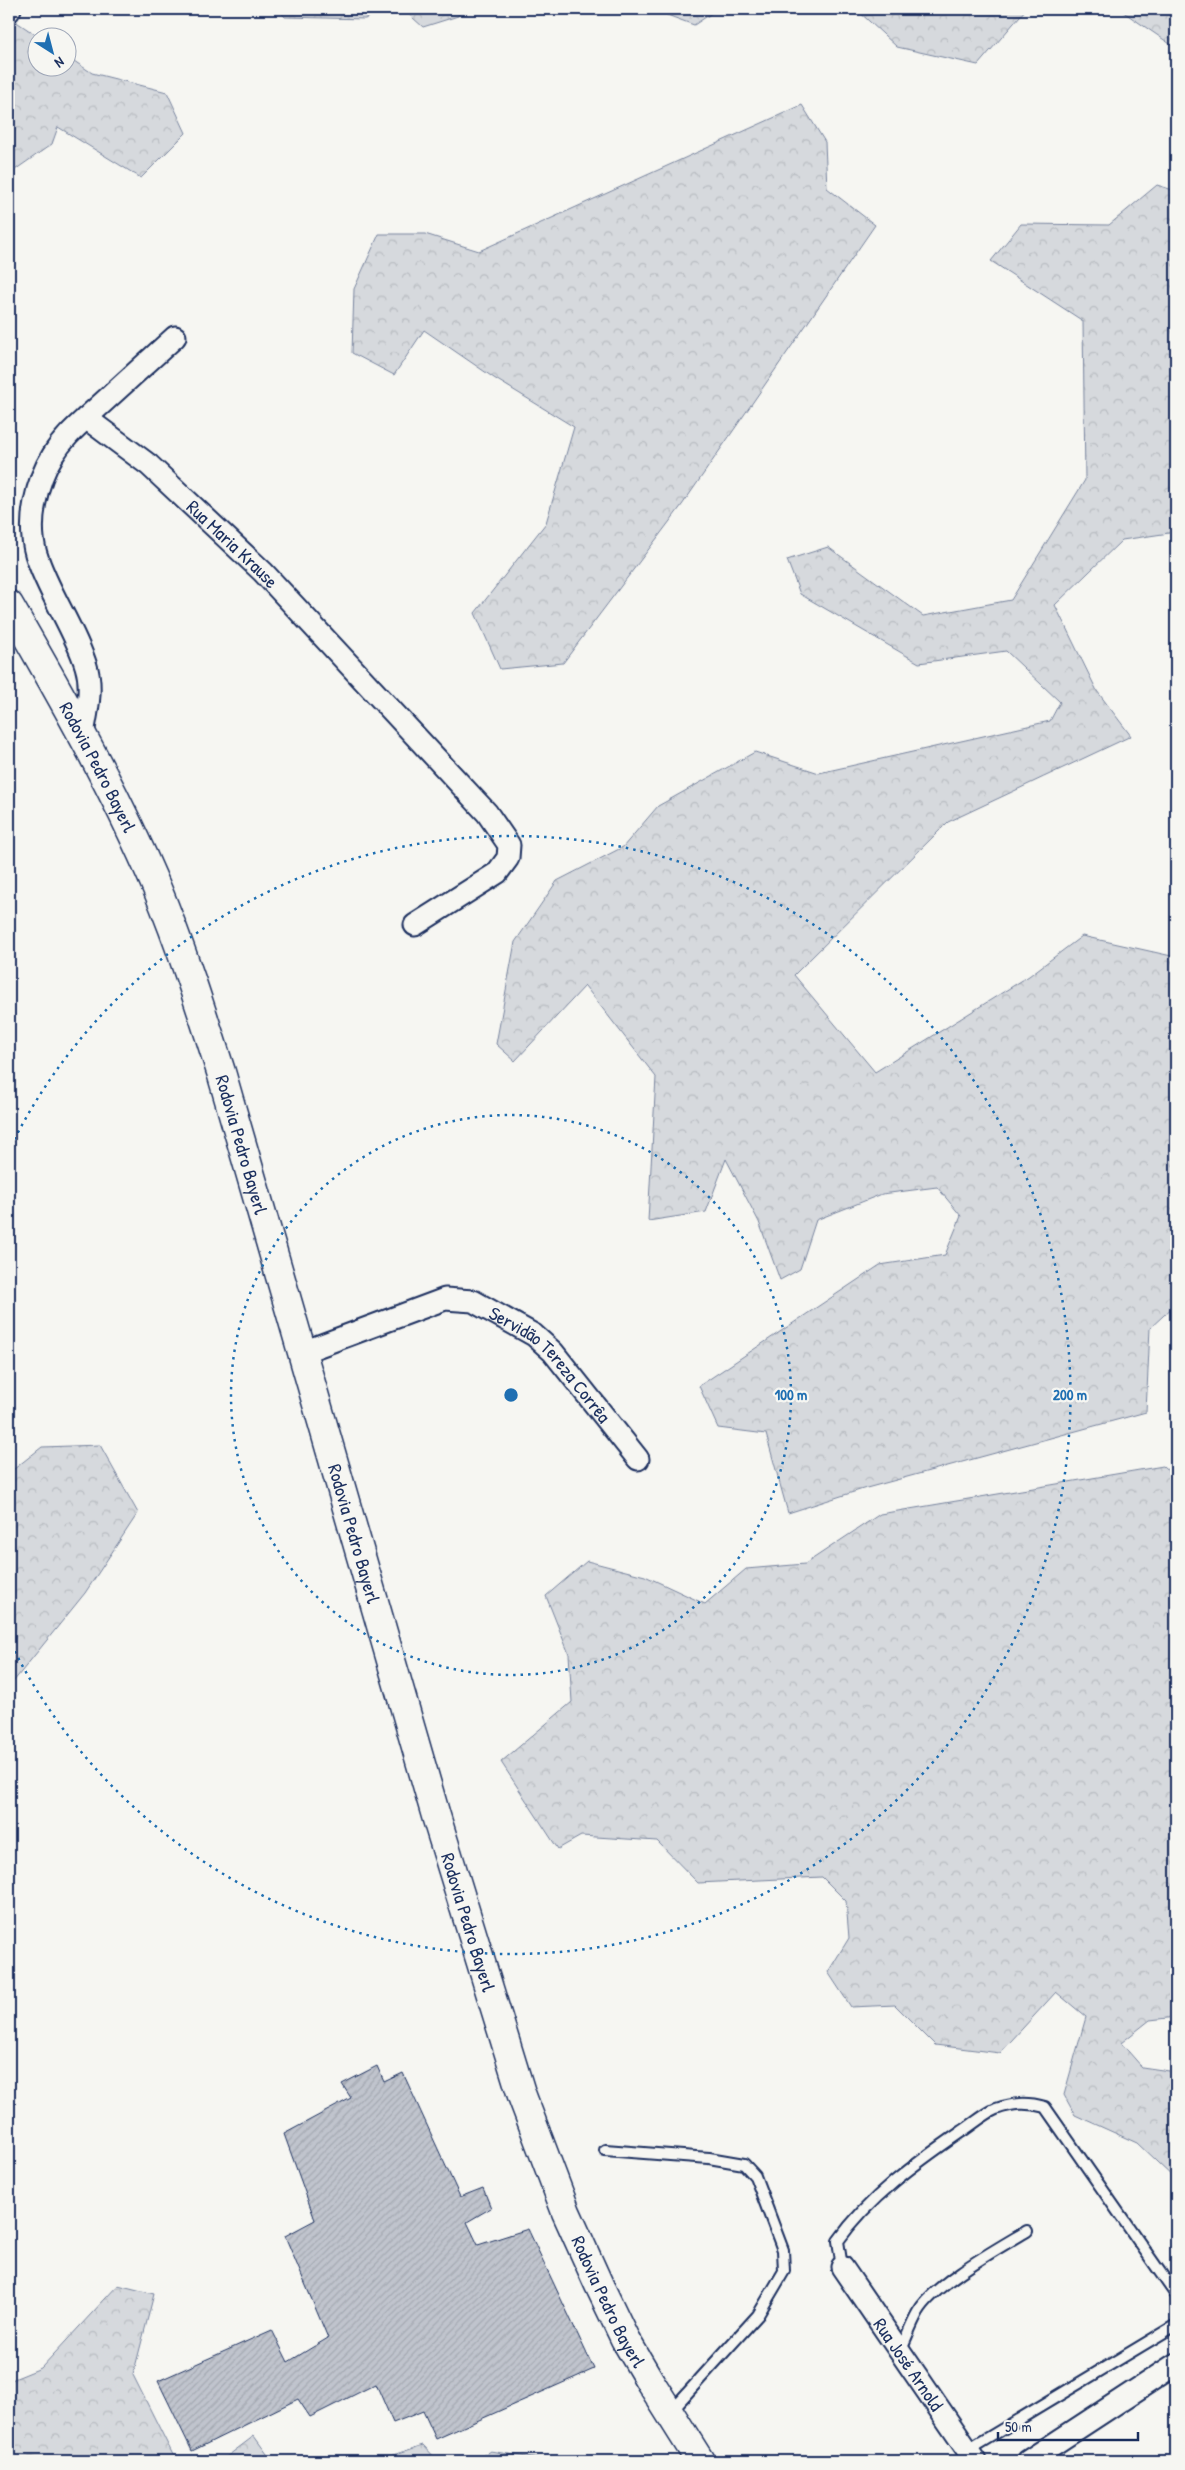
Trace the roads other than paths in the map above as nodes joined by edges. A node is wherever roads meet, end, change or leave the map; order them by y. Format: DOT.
graph roads {
  1 [pos="175,337"];
  2 [pos="86,418"];
  3 [pos="9,605"];
  4 [pos="83,734"];
  5 [pos="415,924"];
  6 [pos="303,1352"];
  7 [pos="638,1459"];
  8 [pos="605,2150"];
  9 [pos="1027,2232"];
  10 [pos="842,2267"];
  11 [pos="1176,2295"];
  12 [pos="1176,2324"];
  13 [pos="900,2351"];
  14 [pos="1176,2364"];
  15 [pos="669,2413"];
  16 [pos="972,2456"];
  17 [pos="700,2461"];
  18 [pos="1028,2461"];
  1 -- 2 [label="street"];
  2 -- 4 [label="street"];
  2 -- 5 [label="street, Rua Maria Krause"];
  3 -- 4 [label="main road, Rodovia Pedro Bayerl"];
  4 -- 6 [label="main road, Rodovia Pedro Bayerl"];
  6 -- 7 [label="street, Servidão Tereza Corrêa"];
  6 -- 15 [label="main road, Rodovia Pedro Bayerl"];
  8 -- 15 [label="lane"];
  9 -- 13 [label="lane"];
  10 -- 11 [label="lane"];
  10 -- 13 [label="street, Rua José Arnold"];
  12 -- 16 [label="lane"];
  13 -- 16 [label="street, Rua José Arnold"];
  14 -- 18 [label="street"];
  15 -- 17 [label="main road, Rodovia Pedro Bayerl"];
}
